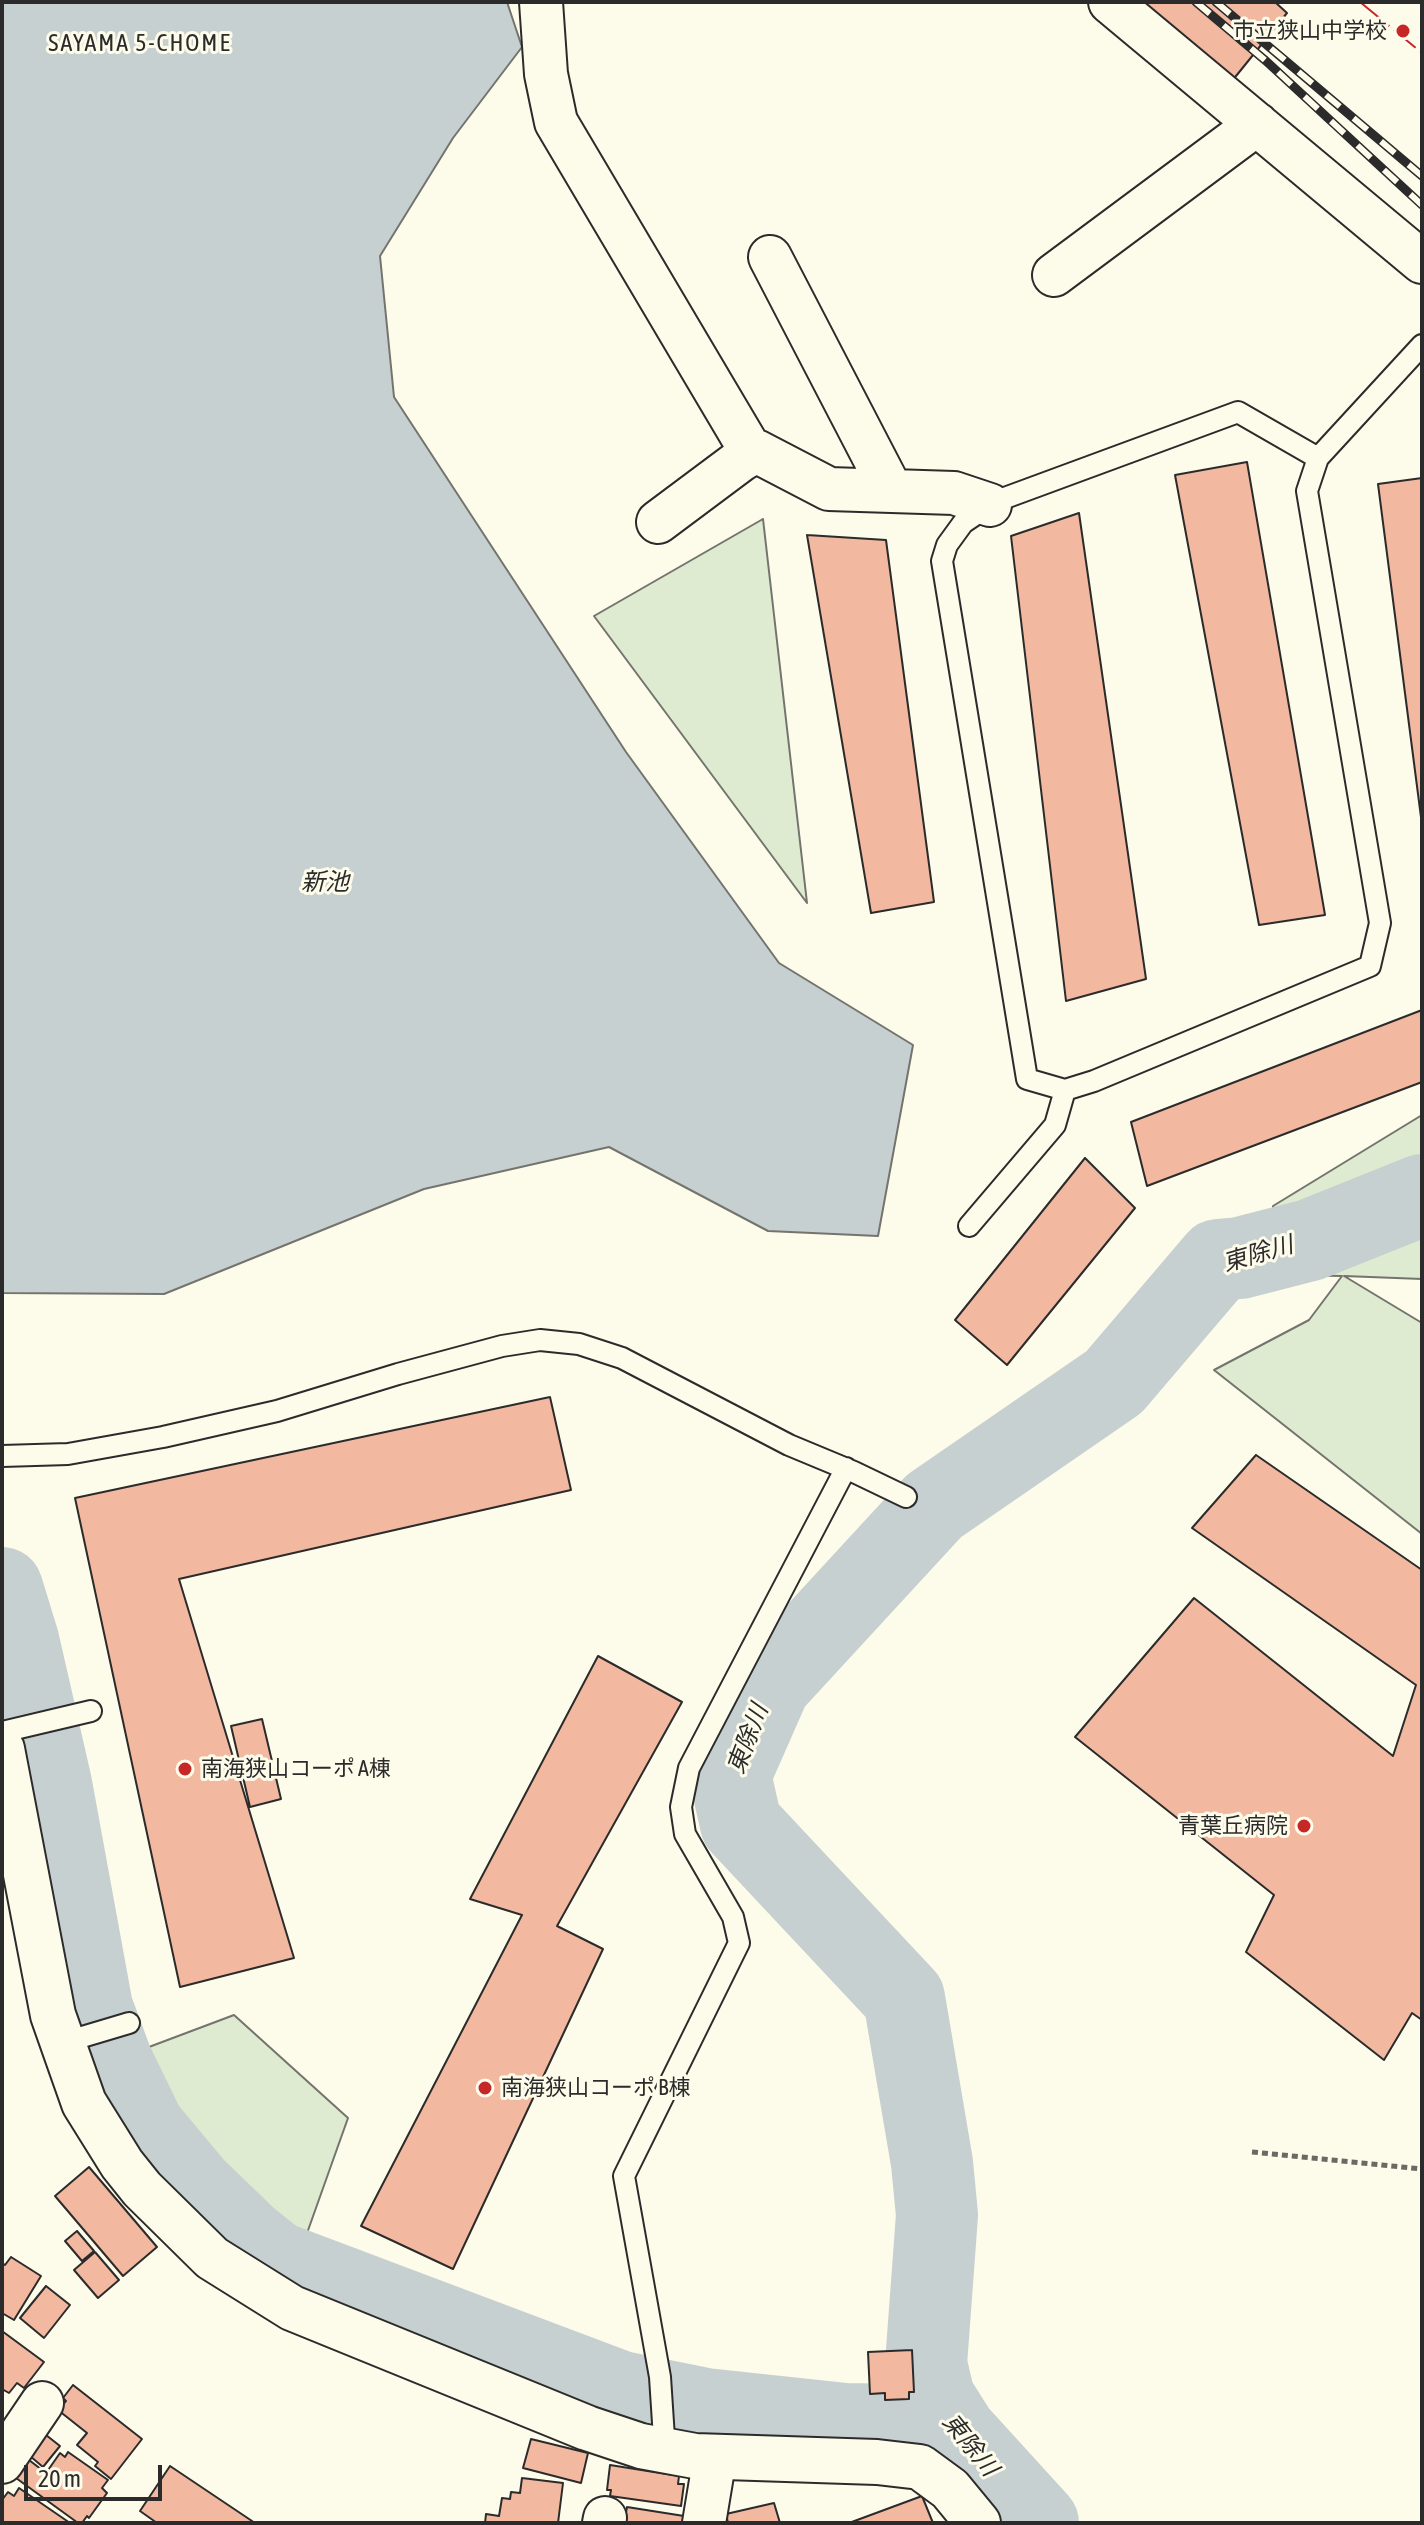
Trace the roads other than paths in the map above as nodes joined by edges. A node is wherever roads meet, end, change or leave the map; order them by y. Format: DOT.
graph roads {
  1 [pos="541,2"];
  2 [pos="1110,2"];
  3 [pos="1257,124"];
  4 [pos="770,257"];
  5 [pos="1422,262"];
  6 [pos="1054,275"];
  7 [pos="1422,345"];
  8 [pos="752,453"];
  9 [pos="1318,458"];
  10 [pos="891,490"];
  11 [pos="990,505"];
  12 [pos="658,522"];
  13 [pos="1065,1090"];
  14 [pos="969,1226"];
  15 [pos="2,1456"];
  16 [pos="846,1468"];
  17 [pos="906,1497"];
  18 [pos="91,1711"];
  19 [pos="5,1737"];
  20 [pos="129,2023"];
  21 [pos="70,2041"];
  22 [pos="42,2403"];
  23 [pos="663,2444"];
  24 [pos="715,2457"];
  25 [pos="2,2462"];
  26 [pos="704,2523"];
  27 [pos="978,2523"];
  1 -- 8 [label="street"];
  2 -- 3 [label="street"];
  3 -- 5 [label="street"];
  3 -- 6 [label="street"];
  4 -- 10 [label="street"];
  7 -- 9 [label="lane"];
  8 -- 10 [label="street"];
  8 -- 12 [label="street"];
  9 -- 11 [label="lane"];
  9 -- 13 [label="lane"];
  10 -- 11 [label="street"];
  11 -- 13 [label="lane"];
  13 -- 14 [label="lane"];
  15 -- 16 [label="lane"];
  16 -- 17 [label="lane"];
  16 -- 23 [label="lane"];
  18 -- 19 [label="lane"];
  19 -- 21 [label="street"];
  20 -- 21 [label="lane"];
  21 -- 23 [label="street"];
  22 -- 25 [label="street"];
  23 -- 24 [label="street"];
  24 -- 26 [label="street"];
  24 -- 27 [label="street"];
}
